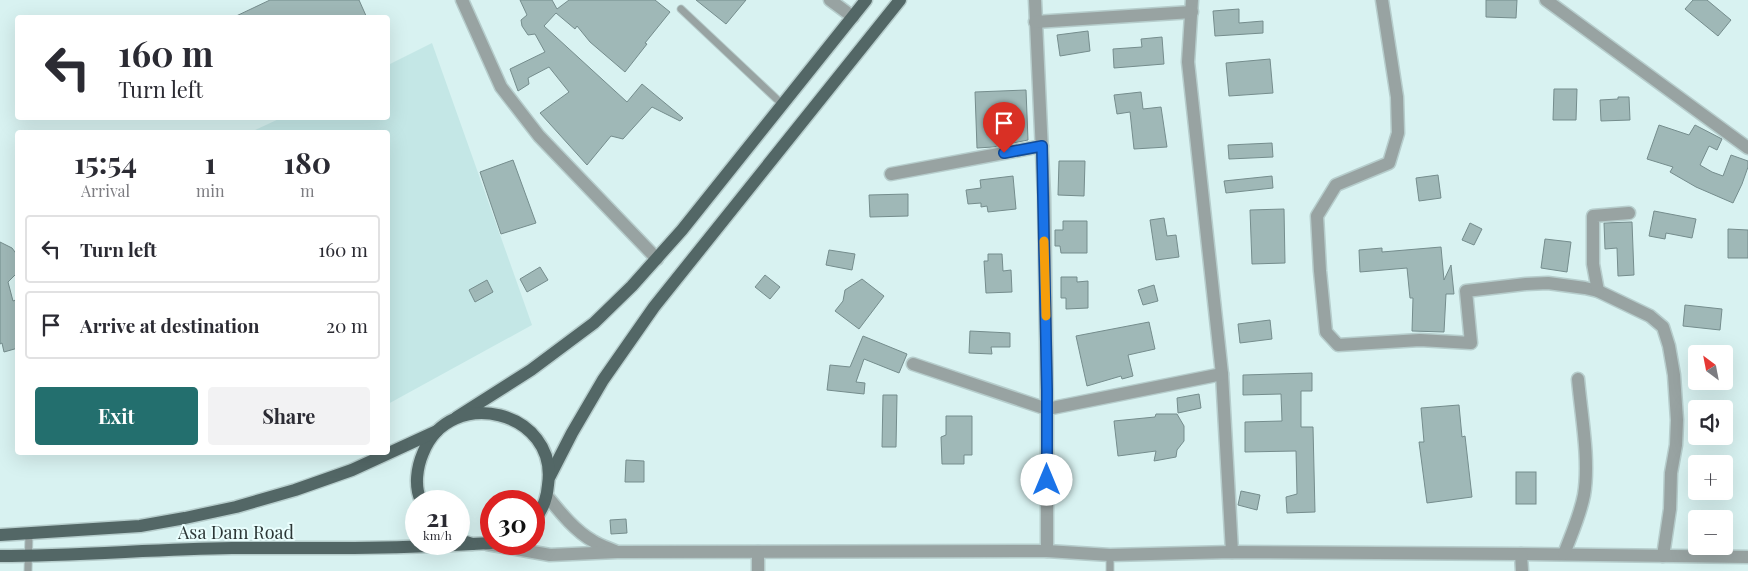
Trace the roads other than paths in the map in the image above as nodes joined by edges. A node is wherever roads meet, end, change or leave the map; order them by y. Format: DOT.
graph roads {
  1 [pos="462,0"];
  2 [pos="830,0"];
  3 [pos="866,0"];
  4 [pos="900,0"];
  5 [pos="1035,0"];
  6 [pos="1382,0"];
  7 [pos="1546,0"];
  8 [pos="1192,6"];
  9 [pos="681,9"];
  10 [pos="853,17"];
  11 [pos="1035,22"];
  12 [pos="783,105"];
  13 [pos="1042,146"];
  14 [pos="1748,148"];
  15 [pos="891,174"];
  16 [pos="1629,213"];
  17 [pos="657,259"];
  18 [pos="1598,291"];
  19 [pos="913,364"];
  20 [pos="1222,374"];
  21 [pos="1578,379"];
  22 [pos="1047,409"];
  23 [pos="457,417"];
  24 [pos="437,431"];
  25 [pos="390,453"];
  26 [pos="385,455"];
  27 [pos="550,476"];
  28 [pos="419,490"];
  29 [pos="547,496"];
  30 [pos="545,500"];
  31 [pos="29,534"];
  32 [pos="0,535"];
  33 [pos="472,544"];
  34 [pos="480,544"];
  35 [pos="1047,551"];
  36 [pos="618,552"];
  37 [pos="758,552"];
  38 [pos="1232,552"];
  39 [pos="545,554"];
  40 [pos="1521,554"];
  41 [pos="1564,554"];
  42 [pos="1110,555"];
  43 [pos="0,556"];
  44 [pos="28,556"];
  45 [pos="1663,556"];
  46 [pos="1748,557"];
  47 [pos="28,571"];
  48 [pos="758,571"];
  49 [pos="1110,571"];
  50 [pos="1522,571"];
  1 -- 17 [label="street"];
  2 -- 10 [label="street"];
  3 -- 10 [label="main road"];
  4 -- 27 [label="main road"];
  5 -- 11 [label="street"];
  6 -- 18 [label="street"];
  7 -- 14 [label="street"];
  8 -- 11 [label="street"];
  8 -- 20 [label="street"];
  9 -- 12 [label="lane"];
  10 -- 12 [label="main road"];
  11 -- 13 [label="street"];
  12 -- 17 [label="main road"];
  13 -- 15 [label="street"];
  13 -- 22 [label="street"];
  16 -- 18 [label="street"];
  17 -- 23 [label="main road"];
  18 -- 45 [label="street"];
  19 -- 22 [label="street"];
  20 -- 22 [label="street"];
  20 -- 38 [label="street"];
  21 -- 41 [label="street"];
  22 -- 35 [label="street"];
  23 -- 24 [label="main road"];
  23 -- 27 [label="main road"];
  24 -- 25 [label="main road, Asa Dam Road"];
  24 -- 28 [label="main road"];
  26 -- 31 [label="main road, Asa Dam Road"];
  27 -- 29 [label="main road"];
  29 -- 30 [label="main road"];
  29 -- 36 [label="street"];
  31 -- 32 [label="main road, Asa Dam Road"];
  31 -- 44 [label="lane"];
  33 -- 34 [label="main road, Asa Dam Road"];
  33 -- 44 [label="main road, Asa Dam Road"];
  35 -- 37 [label="street"];
  35 -- 42 [label="street"];
  36 -- 37 [label="street"];
  36 -- 39 [label="street"];
  37 -- 48 [label="street"];
  38 -- 40 [label="street"];
  38 -- 42 [label="street"];
  40 -- 41 [label="street"];
  40 -- 50 [label="street"];
  41 -- 45 [label="street"];
  42 -- 49 [label="lane"];
  43 -- 44 [label="main road, Asa Dam Road"];
  44 -- 47 [label="lane"];
  45 -- 46 [label="street"];
}
